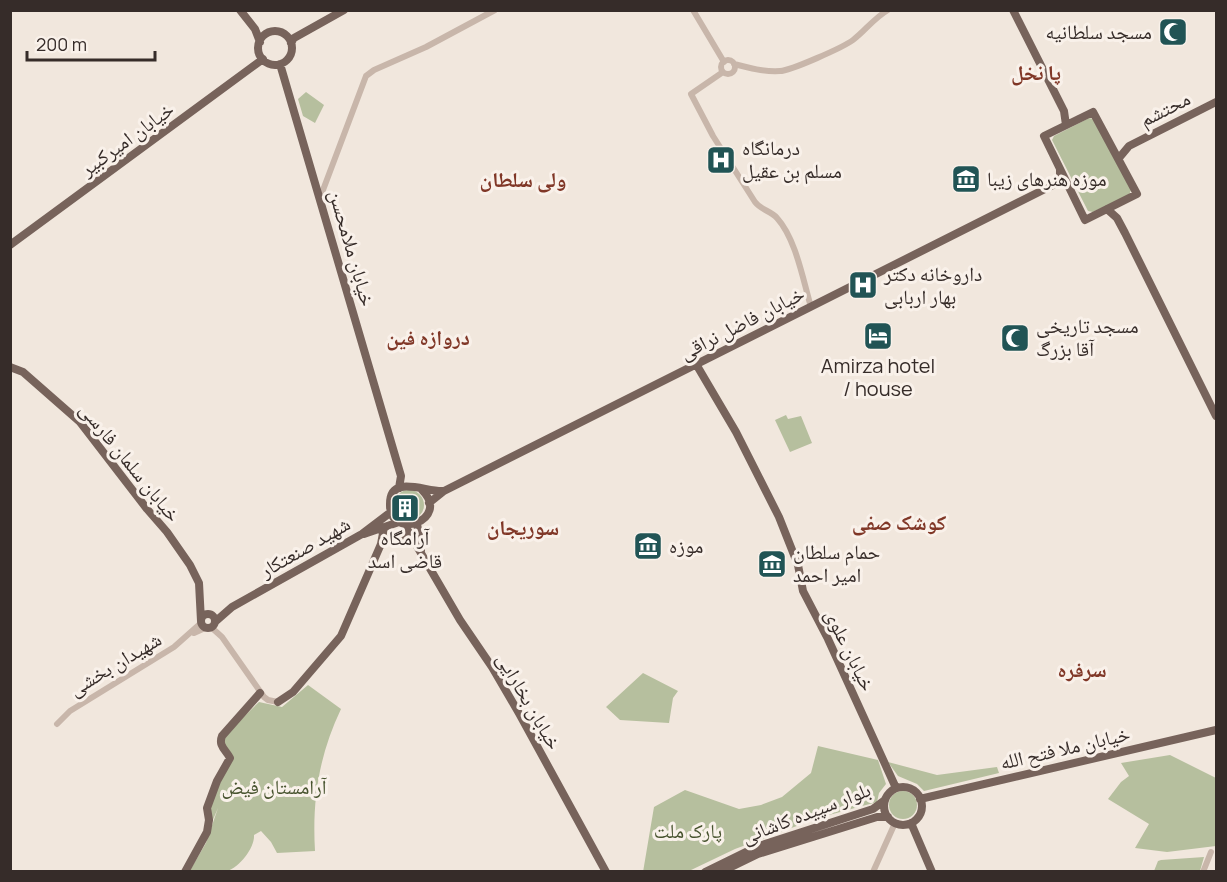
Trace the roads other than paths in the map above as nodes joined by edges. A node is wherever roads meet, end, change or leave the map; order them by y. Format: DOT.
graph roads {
  1 [pos="240,10"];
  2 [pos="339,10"];
  3 [pos="344,10"];
  4 [pos="495,10"];
  5 [pos="693,10"];
  6 [pos="888,10"];
  7 [pos="1015,11"];
  8 [pos="879,13"];
  9 [pos="255,29"];
  10 [pos="266,34"];
  11 [pos="289,40"];
  12 [pos="260,42"];
  13 [pos="262,59"];
  14 [pos="724,62"];
  15 [pos="280,64"];
  16 [pos="734,64"];
  17 [pos="723,72"];
  18 [pos="1216,102"];
  19 [pos="1064,111"];
  20 [pos="1076,120"];
  21 [pos="1066,125"];
  22 [pos="1112,146"];
  23 [pos="1129,146"];
  24 [pos="1119,158"];
  25 [pos="1060,169"];
  26 [pos="1055,184"];
  27 [pos="1069,187"];
  28 [pos="320,198"];
  29 [pos="1111,207"];
  30 [pos="10,245"];
  31 [pos="811,307"];
  32 [pos="696,364"];
  33 [pos="10,367"];
  34 [pos="1216,416"];
  35 [pos="401,476"];
  36 [pos="412,485"];
  37 [pos="399,488"];
  38 [pos="422,490"];
  39 [pos="444,491"];
  40 [pos="429,503"];
  41 [pos="391,512"];
  42 [pos="401,523"];
  43 [pos="417,524"];
  44 [pos="384,528"];
  45 [pos="362,534"];
  46 [pos="414,542"];
  47 [pos="381,544"];
  48 [pos="421,552"];
  49 [pos="209,622"];
  50 [pos="260,693"];
  51 [pos="278,702"];
  52 [pos="57,724"];
  53 [pos="1216,730"];
  54 [pos="896,788"];
  55 [pos="920,799"];
  56 [pos="885,800"];
  57 [pos="888,817"];
  58 [pos="895,823"];
  59 [pos="911,823"];
  60 [pos="1211,852"];
  61 [pos="606,871"];
  62 [pos="184,872"];
  63 [pos="705,872"];
  64 [pos="721,872"];
  65 [pos="873,872"];
  66 [pos="932,872"];
  67 [pos="1203,872"];
  1 -- 9 [label="main road"];
  2 -- 11 [label="main road"];
  3 -- 11 [label="main road"];
  4 -- 28 [label="street"];
  5 -- 14 [label="street"];
  6 -- 8 [label="street"];
  7 -- 19 [label="main road"];
  8 -- 16 [label="street"];
  9 -- 10 [label="main road"];
  9 -- 12 [label="main road"];
  10 -- 11 [label="main road"];
  10 -- 12 [label="main road"];
  11 -- 15 [label="main road"];
  12 -- 13 [label="main road"];
  13 -- 15 [label="main road"];
  13 -- 30 [label="main road, خیابان امیرکبیر"];
  14 -- 16 [label="street"];
  14 -- 17 [label="street"];
  15 -- 28 [label="main road, خیابان ملامحسن"];
  16 -- 17 [label="street"];
  17 -- 31 [label="street"];
  18 -- 23 [label="main road, محتشم"];
  19 -- 20 [label="main road"];
  19 -- 21 [label="main road"];
  20 -- 21 [label="main road"];
  20 -- 22 [label="main road"];
  21 -- 25 [label="main road"];
  22 -- 23 [label="main road, محتشم"];
  22 -- 24 [label="main road"];
  23 -- 24 [label="main road, محتشم"];
  24 -- 29 [label="main road"];
  25 -- 26 [label="main road"];
  25 -- 27 [label="main road"];
  26 -- 27 [label="main road"];
  26 -- 31 [label="main road, خیابان فاضل نراقی"];
  27 -- 29 [label="main road"];
  28 -- 35 [label="main road, خیابان ملامحسن"];
  29 -- 34 [label="main road"];
  31 -- 32 [label="main road, خیابان فاضل نراقی"];
  32 -- 39 [label="main road, خیابان فاضل نراقی"];
  32 -- 54 [label="main road, خیابان علوی"];
  33 -- 49 [label="main road, خیابان سلمان فارسی"];
  35 -- 36 [label="main road"];
  35 -- 37 [label="main road"];
  36 -- 37 [label="main road"];
  36 -- 38 [label="main road"];
  37 -- 41 [label="main road"];
  38 -- 39 [label="main road"];
  38 -- 40 [label="main road"];
  39 -- 40 [label="main road, خیابان فاضل نراقی"];
  40 -- 43 [label="main road"];
  41 -- 42 [label="main road"];
  41 -- 45 [label="main road, شهید صنعتکار"];
  42 -- 43 [label="main road"];
  42 -- 44 [label="main road"];
  42 -- 46 [label="main road, خیابان بخارایی"];
  43 -- 48 [label="main road, خیابان بخارایی"];
  44 -- 45 [label="main road"];
  44 -- 47 [label="main road"];
  45 -- 49 [label="main road, شهید صنعتکار"];
  46 -- 47 [label="main road"];
  46 -- 48 [label="main road, خیابان بخارایی"];
  47 -- 51 [label="main road"];
  48 -- 61 [label="main road, خیابان بخارایی"];
  49 -- 50 [label="street"];
  49 -- 52 [label="street, شهیدان بخشی"];
  50 -- 51 [label="street"];
  50 -- 62 [label="main road"];
  53 -- 55 [label="main road, خیابان ملا فتح الله"];
  54 -- 55 [label="main road"];
  54 -- 56 [label="main road"];
  55 -- 59 [label="main road"];
  56 -- 57 [label="main road"];
  56 -- 63 [label="main road, بلوار سپیده کاشانی"];
  57 -- 58 [label="main road"];
  57 -- 64 [label="main road, بلوار سپیده کاشانی"];
  58 -- 59 [label="main road"];
  58 -- 65 [label="street"];
  59 -- 66 [label="main road"];
  60 -- 67 [label="street"];
}
